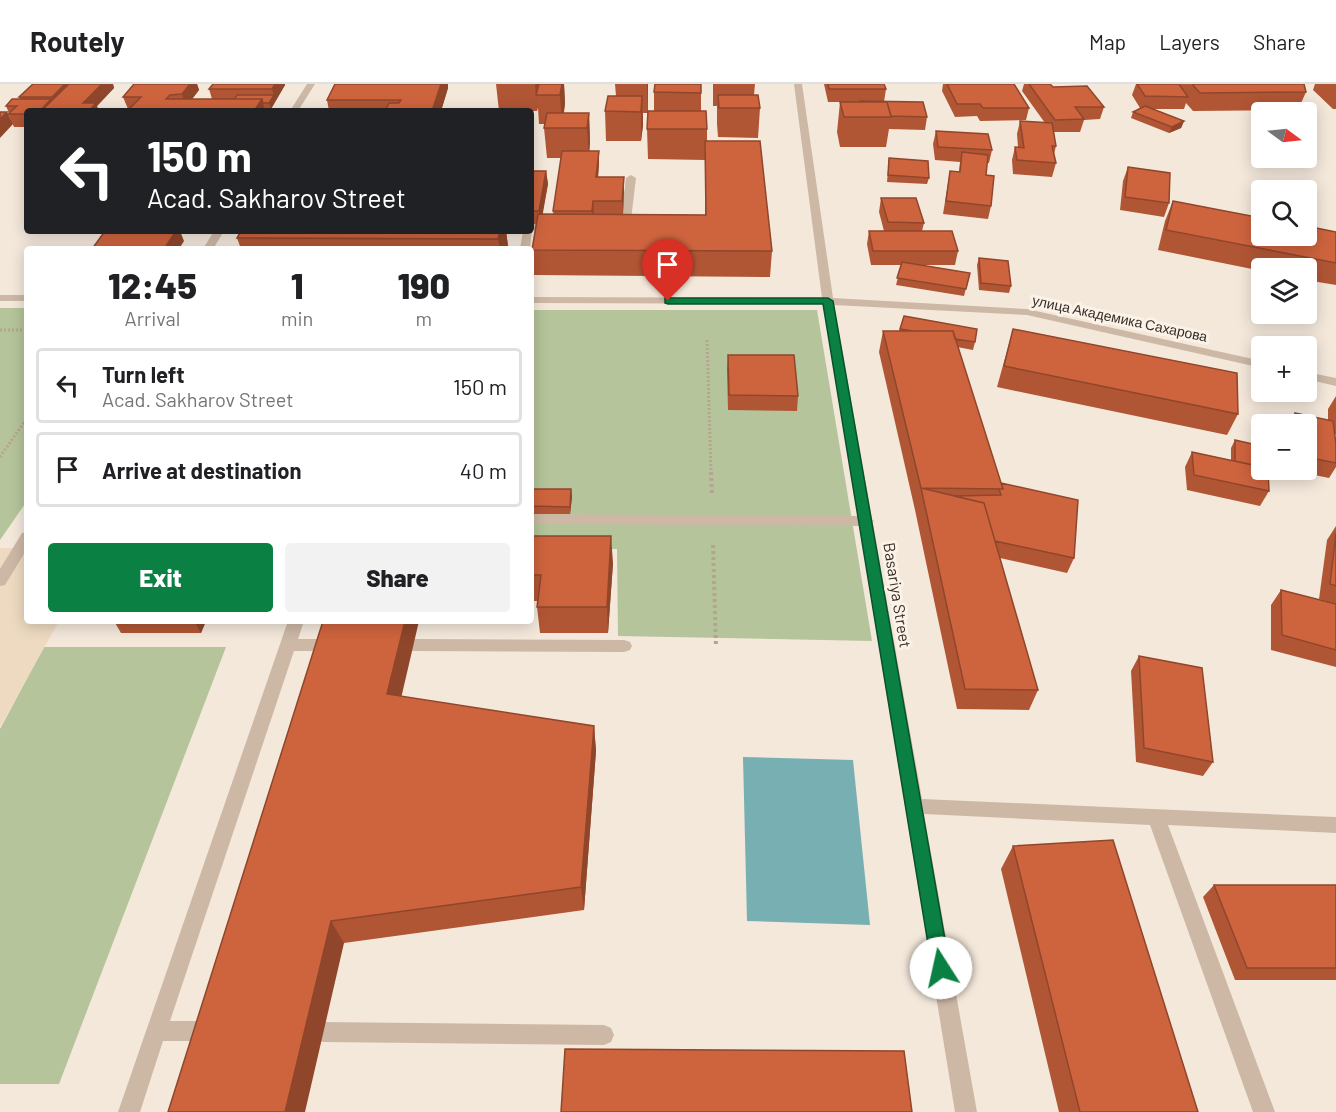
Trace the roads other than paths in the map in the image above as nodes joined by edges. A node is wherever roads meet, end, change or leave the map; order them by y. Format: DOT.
graph roads {
  1 [pos="311,84"];
  2 [pos="798,84"];
  3 [pos="296,108"];
  4 [pos="631,178"];
  5 [pos="534,227"];
  6 [pos="564,227"];
  7 [pos="597,227"];
  8 [pos="0,298"];
  9 [pos="24,298"];
  10 [pos="534,300"];
  11 [pos="828,301"];
  12 [pos="1251,363"];
  13 [pos="1317,378"];
  14 [pos="1336,382"];
  15 [pos="534,519"];
  16 [pos="867,521"];
  17 [pos="24,542"];
  18 [pos="0,581"];
  19 [pos="295,624"];
  20 [pos="288,645"];
  21 [pos="334,645"];
  22 [pos="413,645"];
  23 [pos="624,646"];
  24 [pos="914,806"];
  25 [pos="1156,817"];
  26 [pos="1336,825"];
  27 [pos="156,1030"];
  28 [pos="218,1031"];
  29 [pos="324,1032"];
  30 [pos="604,1035"];
  31 [pos="129,1112"];
  32 [pos="966,1112"];
  33 [pos="1264,1112"];
  1 -- 3 [label="street"];
  2 -- 11 [label="street, Basariya Street"];
  4 -- 7 [label="street"];
  5 -- 6 [label="street"];
  8 -- 9 [label="street"];
  10 -- 11 [label="street, улица Академика Сахарова"];
  11 -- 12 [label="street, улица Академика Сахарова"];
  11 -- 16 [label="street, Basariya Street"];
  13 -- 14 [label="street"];
  15 -- 16 [label="street"];
  16 -- 24 [label="street, Basariya Street"];
  17 -- 18 [label="street"];
  19 -- 20 [label="street"];
  20 -- 21 [label="street"];
  20 -- 27 [label="street"];
  22 -- 23 [label="street"];
  24 -- 25 [label="street"];
  24 -- 32 [label="street, Basariya Street"];
  25 -- 26 [label="street"];
  25 -- 33 [label="street"];
  27 -- 28 [label="street"];
  27 -- 31 [label="street"];
  29 -- 30 [label="street"];
}
